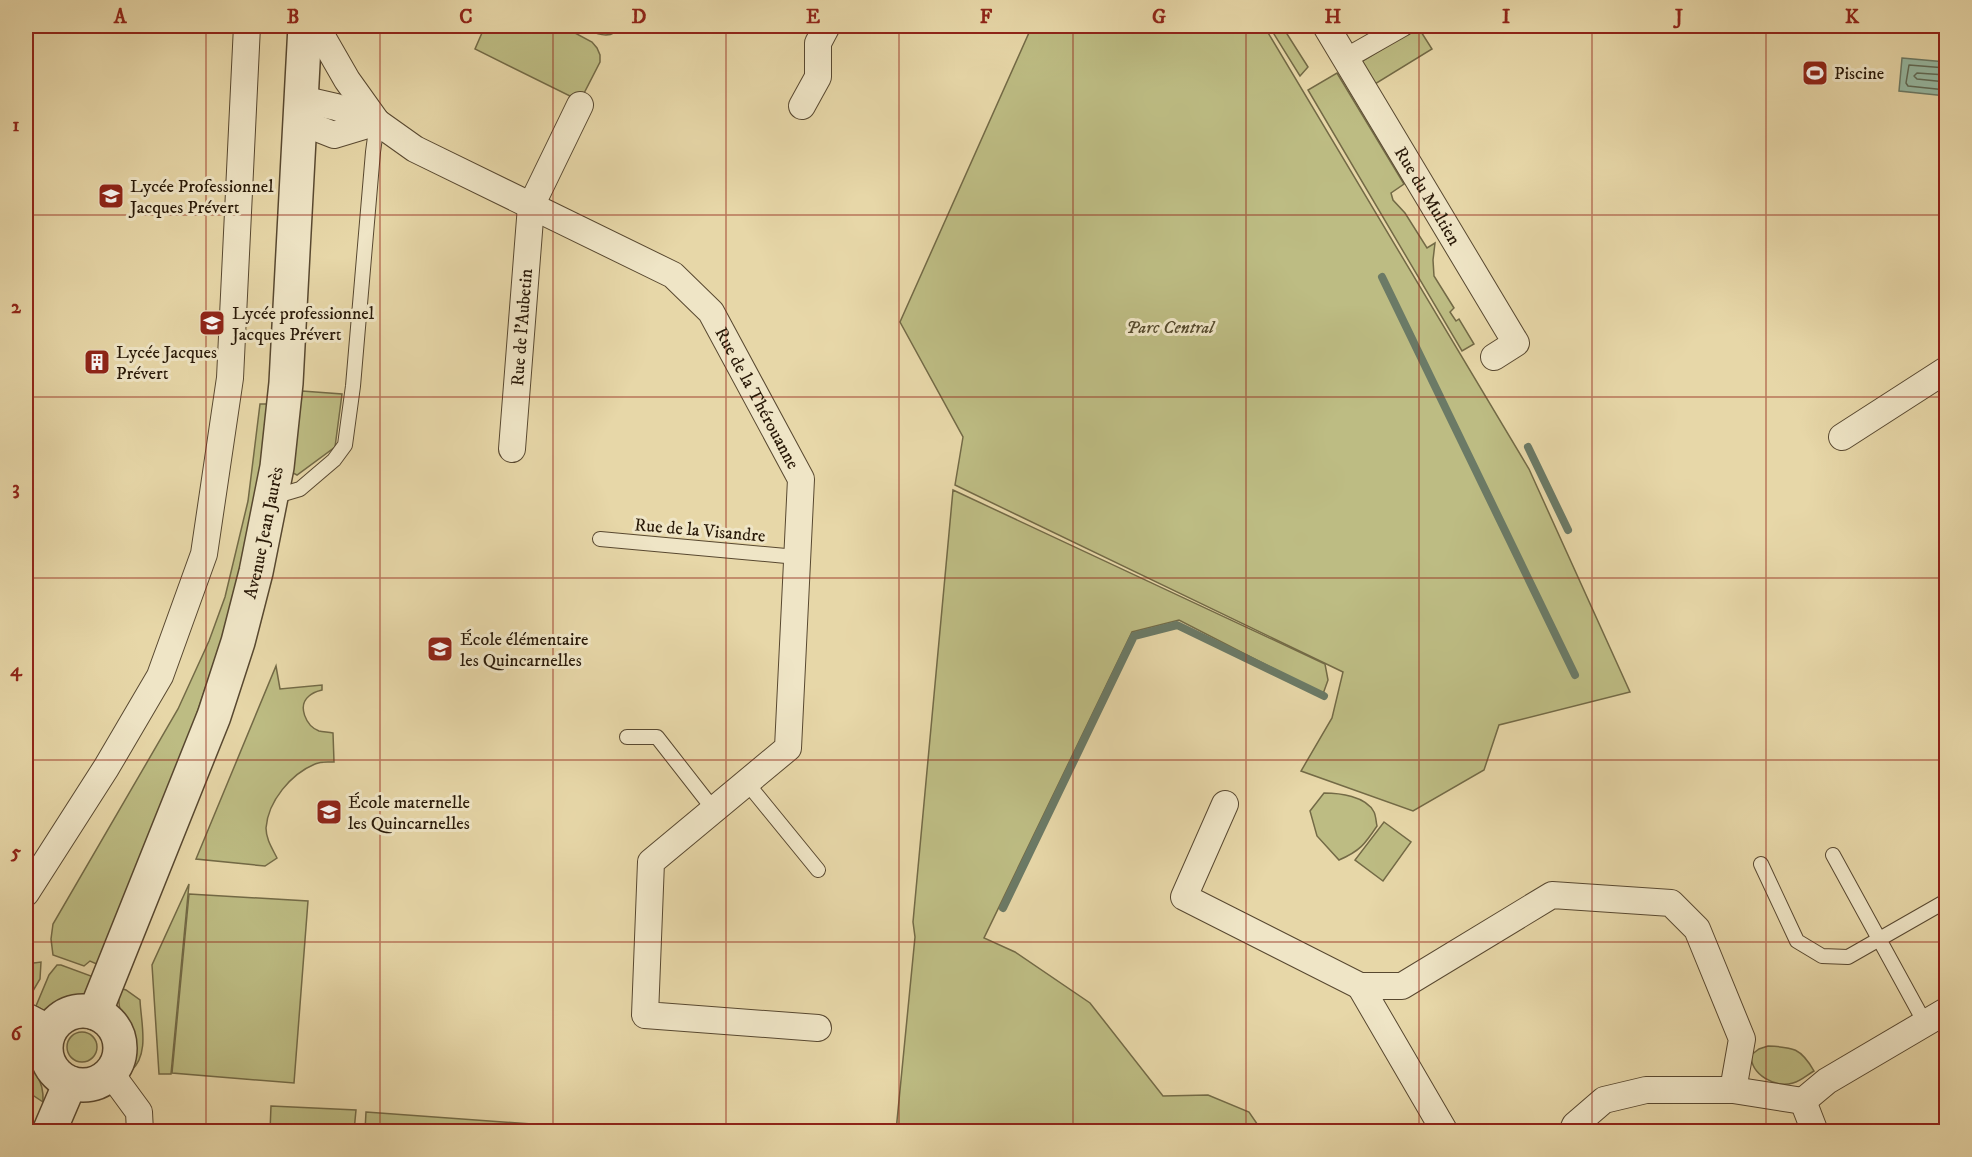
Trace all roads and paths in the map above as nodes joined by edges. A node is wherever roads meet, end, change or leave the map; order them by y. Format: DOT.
graph roads {
  1 [pos="247,26"];
  2 [pos="305,26"];
  3 [pos="316,26"];
  4 [pos="827,26"];
  5 [pos="1326,26"];
  6 [pos="1403,26"];
  7 [pos="1346,59"];
  8 [pos="580,105"];
  9 [pos="802,106"];
  10 [pos="301,110"];
  11 [pos="377,122"];
  12 [pos="531,206"];
  13 [pos="1494,357"];
  14 [pos="1947,370"];
  15 [pos="1842,437"];
  16 [pos="512,449"];
  17 [pos="271,498"];
  18 [pos="600,539"];
  19 [pos="797,557"];
  20 [pos="627,736"];
  21 [pos="747,783"];
  22 [pos="1225,804"];
  23 [pos="714,810"];
  24 [pos="1833,855"];
  25 [pos="1761,864"];
  26 [pos="818,870"];
  27 [pos="26,894"];
  28 [pos="1947,901"];
  29 [pos="1880,941"];
  30 [pos="1360,986"];
  31 [pos="94,1013"];
  32 [pos="1936,1017"];
  33 [pos="38,1022"];
  34 [pos="818,1028"];
  35 [pos="112,1071"];
  36 [pos="70,1083"];
  37 [pos="1733,1090"];
  38 [pos="1803,1101"];
  39 [pos="49,1131"];
  40 [pos="140,1131"];
  41 [pos="1445,1131"];
  42 [pos="1572,1131"];
  43 [pos="1815,1131"];
  1 -- 27 [label="street"];
  2 -- 10 [label="street, Avenue Jean Jaurès"];
  3 -- 11 [label="street, Rue de la Thérouanne"];
  4 -- 9 [label="street"];
  5 -- 7 [label="street, Rue du Multien"];
  6 -- 7 [label="street"];
  7 -- 13 [label="street, Rue du Multien"];
  8 -- 12 [label="street"];
  10 -- 11 [label="street"];
  10 -- 17 [label="street, Avenue Jean Jaurès"];
  11 -- 12 [label="street, Rue de la Thérouanne"];
  11 -- 17 [label="lane"];
  12 -- 16 [label="street, Rue de l'Aubetin"];
  12 -- 19 [label="street, Rue de la Thérouanne"];
  14 -- 15 [label="street"];
  17 -- 31 [label="street, Avenue Jean Jaurès"];
  18 -- 19 [label="lane, Rue de la Visandre"];
  19 -- 21 [label="street, Rue de la Thérouanne"];
  20 -- 23 [label="lane"];
  21 -- 23 [label="street, Rue de la Thérouanne"];
  21 -- 26 [label="lane"];
  22 -- 30 [label="street"];
  23 -- 34 [label="street, Rue de la Thérouanne"];
  24 -- 29 [label="lane"];
  25 -- 29 [label="lane"];
  28 -- 29 [label="lane"];
  29 -- 32 [label="lane"];
  30 -- 37 [label="street"];
  30 -- 41 [label="street"];
  31 -- 33 [label="street"];
  31 -- 35 [label="street"];
  32 -- 38 [label="street"];
  33 -- 36 [label="street"];
  35 -- 36 [label="street"];
  35 -- 40 [label="street"];
  36 -- 39 [label="street"];
  37 -- 38 [label="street"];
  37 -- 42 [label="street"];
  38 -- 43 [label="street"];
}
